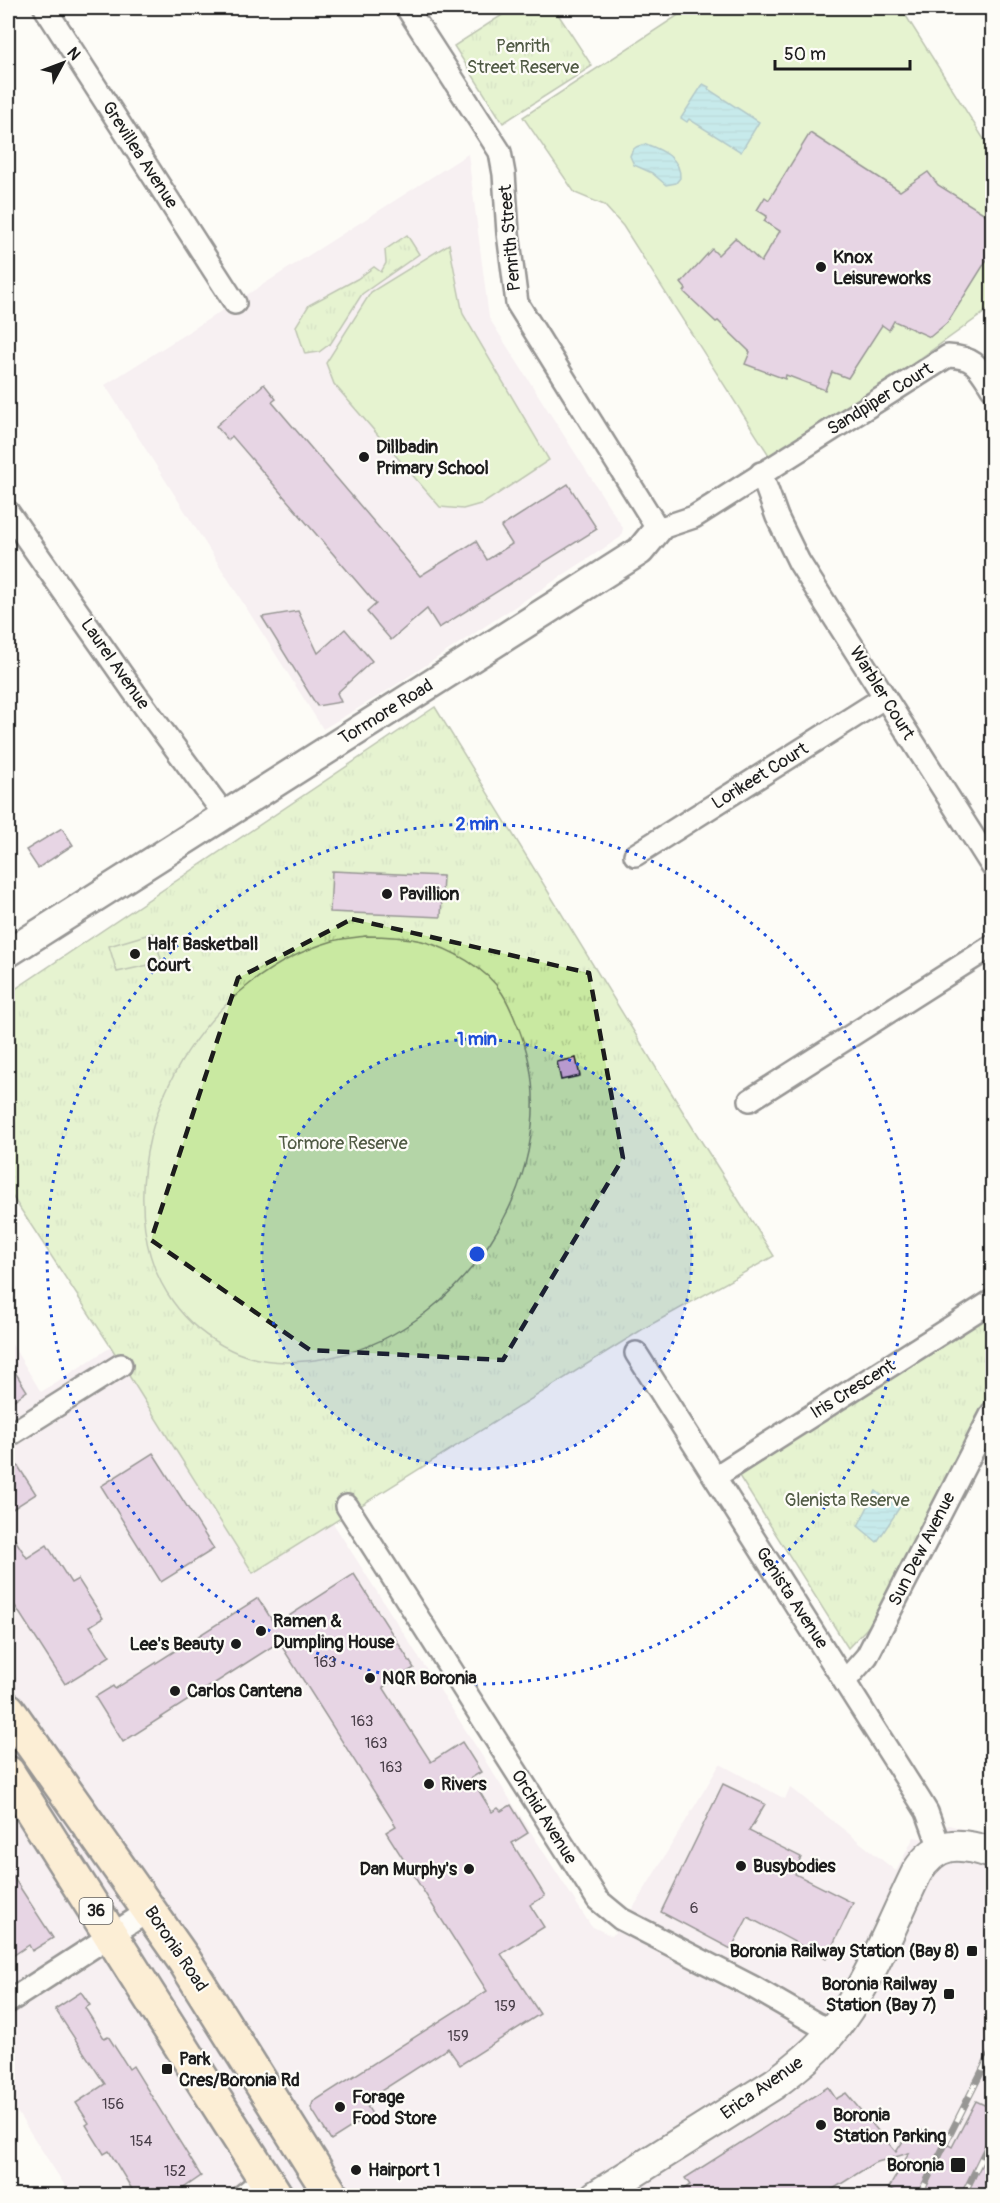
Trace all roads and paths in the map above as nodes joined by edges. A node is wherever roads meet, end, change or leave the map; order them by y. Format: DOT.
graph roads {
  1 [pos="45,8"];
  2 [pos="406,8"];
  3 [pos="234,303"];
  4 [pos="993,388"];
  5 [pos="753,478"];
  6 [pos="8,512"];
  7 [pos="658,529"];
  8 [pos="885,697"];
  9 [pos="224,814"];
  10 [pos="635,855"];
  11 [pos="993,866"];
  12 [pos="993,946"];
  13 [pos="8,953"];
  14 [pos="750,1100"];
  15 [pos="993,1301"];
  16 [pos="636,1353"];
  17 [pos="121,1365"];
  18 [pos="993,1413"];
  19 [pos="8,1436"];
  20 [pos="715,1477"];
  21 [pos="347,1506"];
  22 [pos="845,1681"];
  23 [pos="8,1710"];
  24 [pos="8,1773"];
  25 [pos="940,1848"];
  26 [pos="993,1853"];
  27 [pos="150,1910"];
  28 [pos="111,1935"];
  29 [pos="8,2001"];
  30 [pos="832,2030"];
  31 [pos="261,2190"];
  32 [pos="332,2196"];
  33 [pos="596,2196"];
  1 -- 3 [label="street, Grevillea Avenue"];
  2 -- 7 [label="street, Penrith Street"];
  4 -- 5 [label="street, Sandpiper Court"];
  5 -- 7 [label="street"];
  5 -- 8 [label="street, Warbler Court"];
  6 -- 9 [label="street, Laurel Avenue"];
  7 -- 9 [label="street, Tormore Road"];
  8 -- 10 [label="street, Lorikeet Court"];
  8 -- 11 [label="street, Warbler Court"];
  9 -- 13 [label="street, Tormore Road"];
  12 -- 14 [label="street"];
  15 -- 20 [label="street, Iris Crescent"];
  16 -- 20 [label="street, Genista Avenue"];
  17 -- 19 [label="street"];
  18 -- 22 [label="street, Sun Dew Avenue"];
  20 -- 22 [label="street, Genista Avenue"];
  21 -- 30 [label="street, Orchid Avenue"];
  22 -- 25 [label="street, Genista Avenue"];
  23 -- 27 [label="main road, Boronia Road / 36"];
  24 -- 28 [label="main road, 36"];
  25 -- 26 [label="main road"];
  25 -- 30 [label="main road, Erica Avenue"];
  27 -- 28 [label="street"];
  27 -- 32 [label="main road, Boronia Road / 36"];
  28 -- 29 [label="street"];
  28 -- 31 [label="main road, 36"];
  30 -- 33 [label="main road, Erica Avenue"];
}
